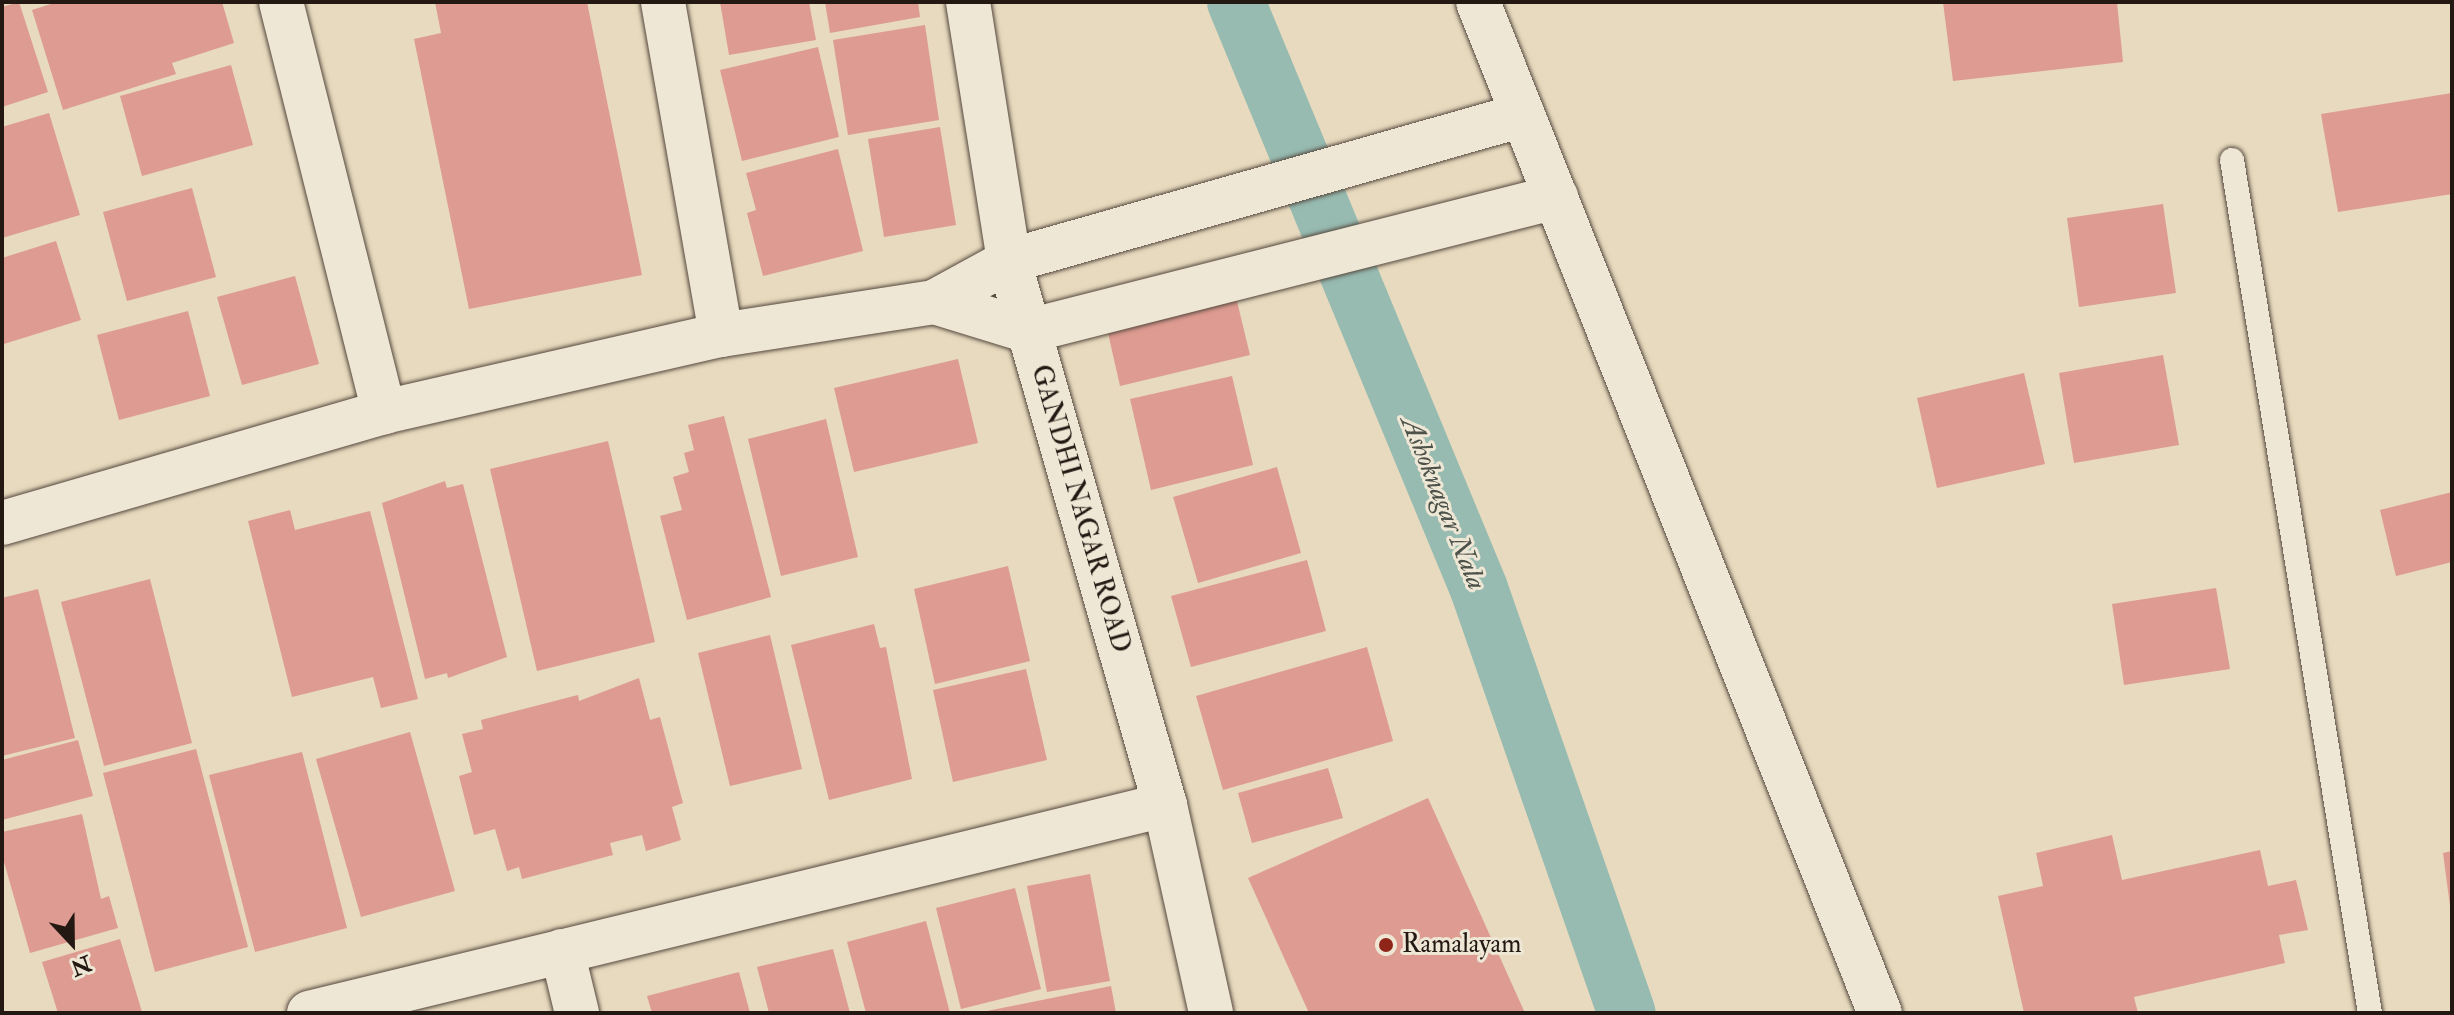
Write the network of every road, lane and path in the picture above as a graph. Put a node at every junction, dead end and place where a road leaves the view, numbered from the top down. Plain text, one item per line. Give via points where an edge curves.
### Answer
1 (281, 2) edge
2 (663, 2) edge
3 (968, 2) edge
4 (1478, 2) edge
5 (1523, 115) junction
6 (2232, 160) dead end
7 (1556, 197) junction
8 (1009, 261) junction
9 (934, 302) junction
10 (1028, 331) junction
11 (721, 335) junction
12 (384, 412) junction
13 (2, 523) edge
14 (1165, 805) junction
15 (562, 951) junction
16 (309, 1013) edge
17 (577, 1013) edge
18 (1211, 1013) edge
19 (1880, 1013) edge
20 (2370, 1013) edge

1 - 12 street
2 - 11 street
3 - 8 street, GANDHI NAGAR ROAD
4 - 5 street
5 - 7 street
5 - 8 street
6 - 20 lane
7 - 10 street
7 - 19 street
8 - 9 street
8 - 10 street, GANDHI NAGAR ROAD
9 - 10 street
9 - 11 street
10 - 14 street, GANDHI NAGAR ROAD
11 - 12 street
12 - 13 street
14 - 15 street
14 - 18 street, GANDHI NAGAR ROAD
15 - 16 street
15 - 17 street

